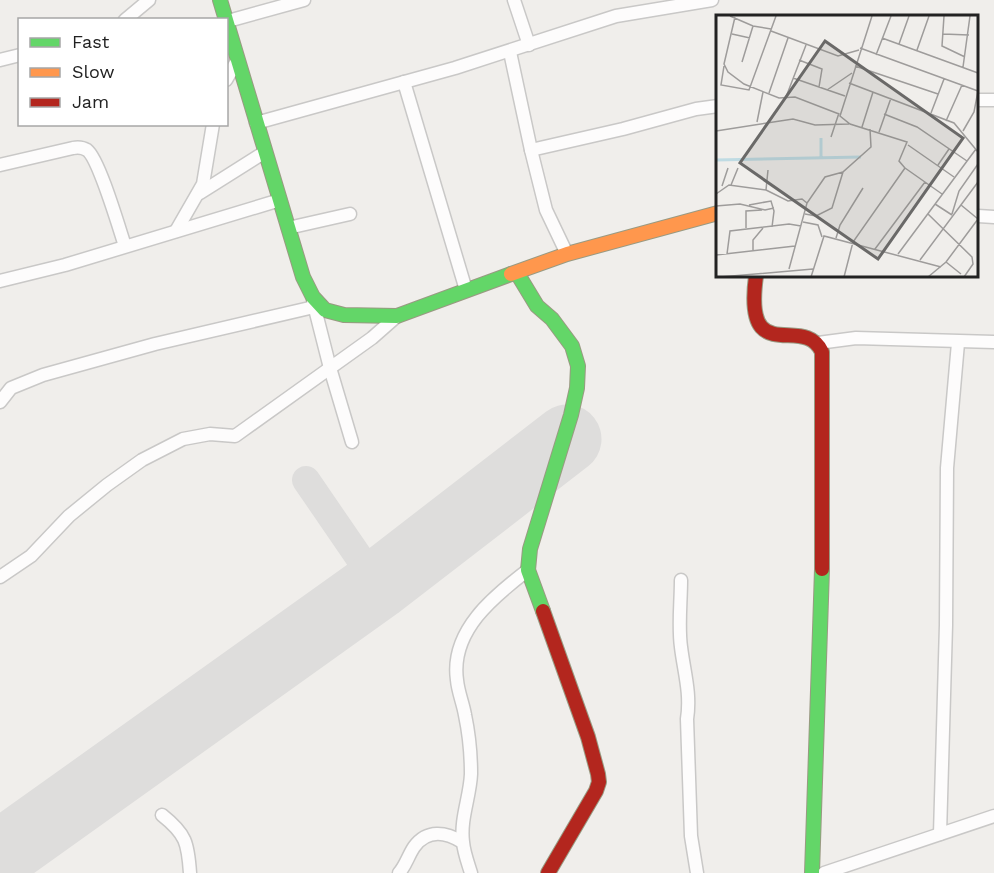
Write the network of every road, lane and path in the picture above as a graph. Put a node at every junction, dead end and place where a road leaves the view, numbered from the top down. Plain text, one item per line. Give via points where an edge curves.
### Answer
1 (148, 0) edge
2 (220, 0) edge
3 (304, 0) edge
4 (514, 0) edge
5 (712, 0) edge
6 (127, 18) edge
7 (227, 18) edge
8 (228, 21) edge
9 (530, 45) junction
10 (510, 52) junction
11 (18, 56) edge
12 (0, 60) edge
13 (237, 61) junction
14 (228, 77) edge
15 (404, 82) junction
16 (716, 106) edge
17 (256, 123) junction
18 (213, 126) edge
19 (531, 150) junction
20 (265, 152) junction
21 (0, 165) edge
22 (200, 192) junction
23 (280, 200) junction
24 (350, 214) dead end
25 (716, 214) edge
26 (979, 216) edge
27 (994, 217) edge
28 (288, 228) junction
29 (176, 231) junction
30 (125, 246) junction
31 (567, 254) junction
32 (517, 273) junction
33 (756, 278) edge
34 (0, 281) edge
35 (466, 290) junction
36 (313, 302) junction
37 (397, 316) junction
38 (994, 342) edge
39 (818, 343) junction
40 (958, 343) junction
41 (330, 368) junction
42 (0, 402) edge
43 (352, 442) dead end
44 (528, 570) junction
45 (0, 577) edge
46 (681, 580) dead end
47 (162, 814) dead end
48 (994, 816) edge
49 (940, 834) junction
50 (462, 842) junction
51 (190, 873) edge
52 (399, 873) edge
53 (471, 873) edge
54 (548, 873) edge
55 (697, 873) edge
56 (812, 873) edge
57 (824, 873) edge

1 - 6 street
2 - 7 street
3 - 8 street
4 - 9 street
5 - 9 street via 616,16
8 - 13 street
9 - 10 street
10 - 15 street
10 - 19 street
11 - 12 street
13 - 14 street
13 - 17 street
15 - 17 street
15 - 35 street
16 - 19 street
17 - 20 street
18 - 22 street
19 - 31 street via 546,210
20 - 22 street
20 - 23 street
21 - 30 street via 73,148 87,150 96,164
22 - 29 street
23 - 28 street
23 - 29 street
24 - 28 street
25 - 31 street
26 - 27 street
28 - 36 street
29 - 30 street
30 - 34 street
31 - 32 street
32 - 35 street
32 - 44 street via 536,304 573,347 578,369 571,416 531,544
33 - 39 street via 753,305 760,326 777,336 803,336
35 - 37 street
36 - 37 street via 344,315
36 - 41 street
36 - 42 street via 43,375 11,388
37 - 41 street
38 - 40 street
39 - 40 street via 856,338
39 - 56 street via 823,361 822,587
40 - 49 street via 947,468
41 - 43 street
41 - 45 street via 236,436 210,434 183,440 142,460 69,516 31,556
44 - 50 street via 477,616 457,658 456,679 465,715 471,774
44 - 54 street via 588,737 599,782
46 - 55 street via 680,646 688,686 691,836
47 - 51 street via 182,832
48 - 49 street
49 - 57 street
50 - 52 street via 447,833 423,838
50 - 53 street

